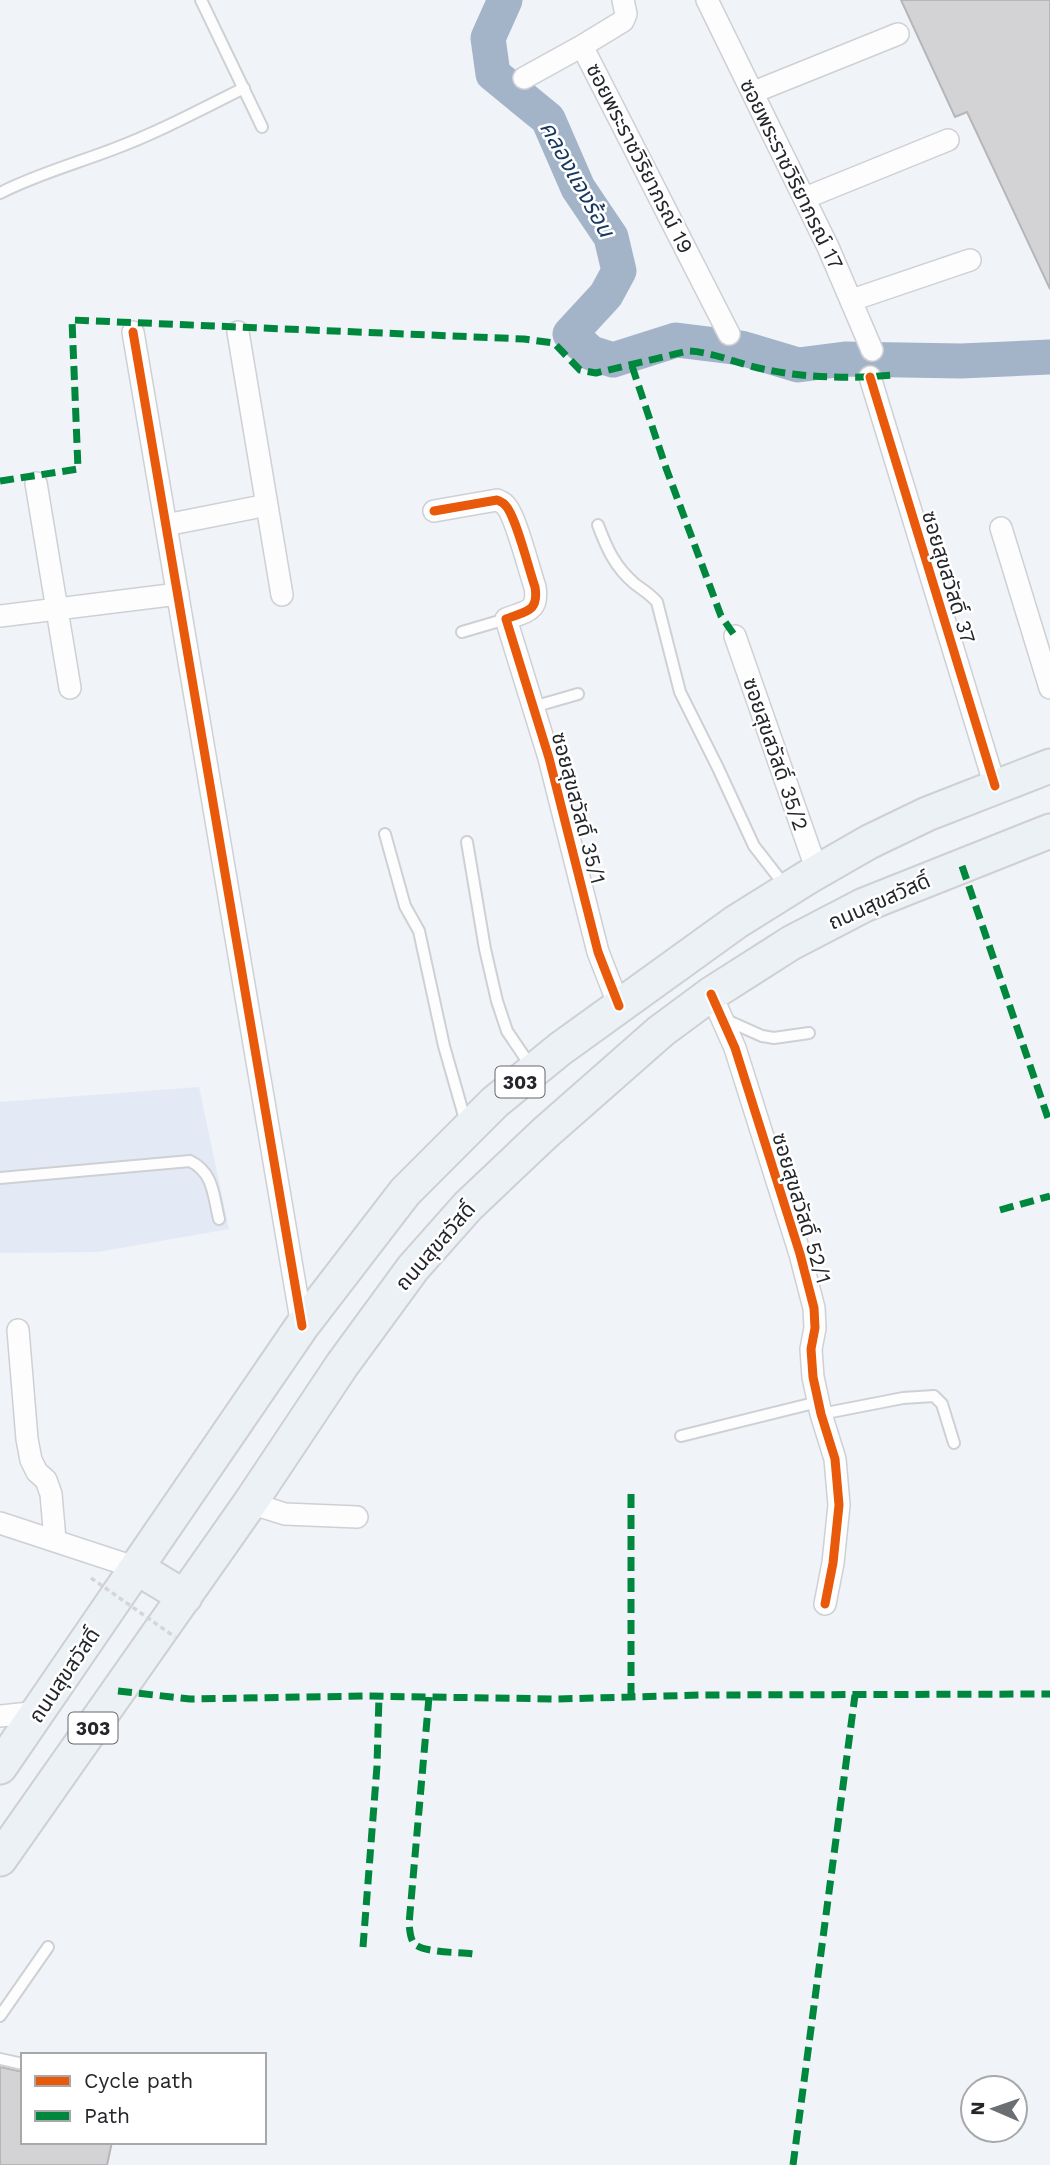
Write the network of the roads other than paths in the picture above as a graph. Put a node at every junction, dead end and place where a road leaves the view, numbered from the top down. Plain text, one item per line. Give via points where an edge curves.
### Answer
1 (201, 0) edge
2 (623, 0) edge
3 (707, 0) edge
4 (898, 34) dead end
5 (582, 46) junction
6 (524, 78) dead end
7 (244, 88) junction
8 (754, 92) junction
9 (262, 128) dead end
10 (948, 140) dead end
11 (0, 193) edge
12 (805, 198) junction
13 (970, 260) dead end
14 (852, 300) junction
15 (133, 332) dead end
16 (238, 332) dead end
17 (729, 334) dead end
18 (873, 350) dead end
19 (870, 377) dead end
20 (36, 484) dead end
21 (267, 505) junction
22 (434, 511) dead end
23 (166, 525) junction
24 (598, 526) dead end
25 (1001, 528) dead end
26 (178, 594) junction
27 (282, 595) dead end
28 (57, 609) junction
29 (0, 615) edge
30 (506, 619) junction
31 (462, 632) dead end
32 (735, 636) dead end
33 (70, 688) dead end
34 (1050, 688) edge
35 (578, 694) dead end
36 (533, 707) junction
37 (1050, 766) edge
38 (995, 786) junction
39 (1050, 831) edge
40 (385, 834) dead end
41 (467, 842) dead end
42 (817, 871) junction
43 (788, 889) junction
44 (619, 1006) junction
45 (717, 1006) junction
46 (808, 1033) dead end
47 (533, 1071) junction
48 (468, 1129) junction
49 (0, 1178) edge
50 (219, 1219) dead end
51 (302, 1326) junction
52 (18, 1330) dead end
53 (819, 1408) junction
54 (681, 1436) dead end
55 (954, 1443) dead end
56 (250, 1503) junction
57 (357, 1517) dead end
58 (0, 1523) edge
59 (55, 1540) junction
60 (137, 1568) junction
61 (185, 1597) junction
62 (825, 1604) dead end
63 (39, 1712) junction
64 (0, 1716) edge
65 (0, 1767) edge
66 (0, 1859) edge
67 (48, 1947) dead end
68 (0, 2016) edge
69 (0, 2059) edge
70 (21, 2064) edge

1 - 7 lane
2 - 5 street, ซอยพระราชวิริยาภรณ์ 19 via 623,21
3 - 8 street, ซอยพระราชวิริยาภรณ์ 17
4 - 8 street
5 - 6 street
5 - 17 street, ซอยพระราชวิริยาภรณ์ 19
7 - 9 lane
7 - 11 lane via 113,150
8 - 12 street, ซอยพระราชวิริยาภรณ์ 17
10 - 12 street
12 - 14 street, ซอยพระราชวิริยาภรณ์ 17
13 - 14 street
14 - 18 street, ซอยพระราชวิริยาภรณ์ 17
15 - 23 street
16 - 21 street
19 - 38 street, ซอยสุขสวัสดิ์ 37
20 - 28 street
21 - 23 street
21 - 27 street
22 - 30 street via 497,500 508,507 537,598 527,611
23 - 26 street
24 - 43 lane via 619,568 657,602 680,692 754,846
25 - 34 street
26 - 28 street
26 - 51 street
28 - 29 street
28 - 33 street
30 - 31 lane
30 - 36 street, ซอยสุขสวัสดิ์ 35/1
32 - 42 street, ซอยสุขสวัสดิ์ 35/2
35 - 36 lane
36 - 44 street, ซอยสุขสวัสดิ์ 35/1 via 598,952
37 - 38 main road, ถนนสุขสวัสดิ์ / 303
38 - 42 main road, ถนนสุขสวัสดิ์ / 303 via 927,814
39 - 45 main road, ถนนสุขสวัสดิ์ / 303 via 864,905 791,943
40 - 48 lane via 405,906 419,931
41 - 47 lane via 497,1001 508,1031
42 - 43 main road, ถนนสุขสวัสดิ์ / 303
43 - 44 main road, ถนนสุขสวัสดิ์ / 303
44 - 47 main road, ถนนสุขสวัสดิ์ / 303
45 - 46 lane via 762,1036
45 - 53 street, ซอยสุขสวัสดิ์ 52/1 via 735,1048 800,1254 815,1328 811,1349
45 - 56 main road, ถนนสุขสวัสดิ์ / 303 via 661,1031 468,1206 413,1268
47 - 48 main road, ถนนสุขสวัสดิ์ / 303
48 - 51 main road, ถนนสุขสวัสดิ์ / 303 via 405,1192
49 - 50 lane via 190,1161 207,1173
51 - 60 main road, ถนนสุขสวัสดิ์ / 303
52 - 59 street via 27,1439 31,1460 51,1494
53 - 54 lane
53 - 55 lane via 934,1396 942,1404
53 - 62 street, ซอยสุขสวัสดิ์ 52/1 via 835,1459 839,1505
56 - 57 street via 285,1514
56 - 61 main road, ถนนสุขสวัสดิ์ / 303
58 - 59 street
59 - 60 street
60 - 61 main road
60 - 63 main road, ถนนสุขสวัสดิ์ / 303
61 - 66 main road, ถนนสุขสวัสดิ์ / 303
63 - 64 street
63 - 65 main road, ถนนสุขสวัสดิ์ / 303
67 - 68 lane
69 - 70 lane

